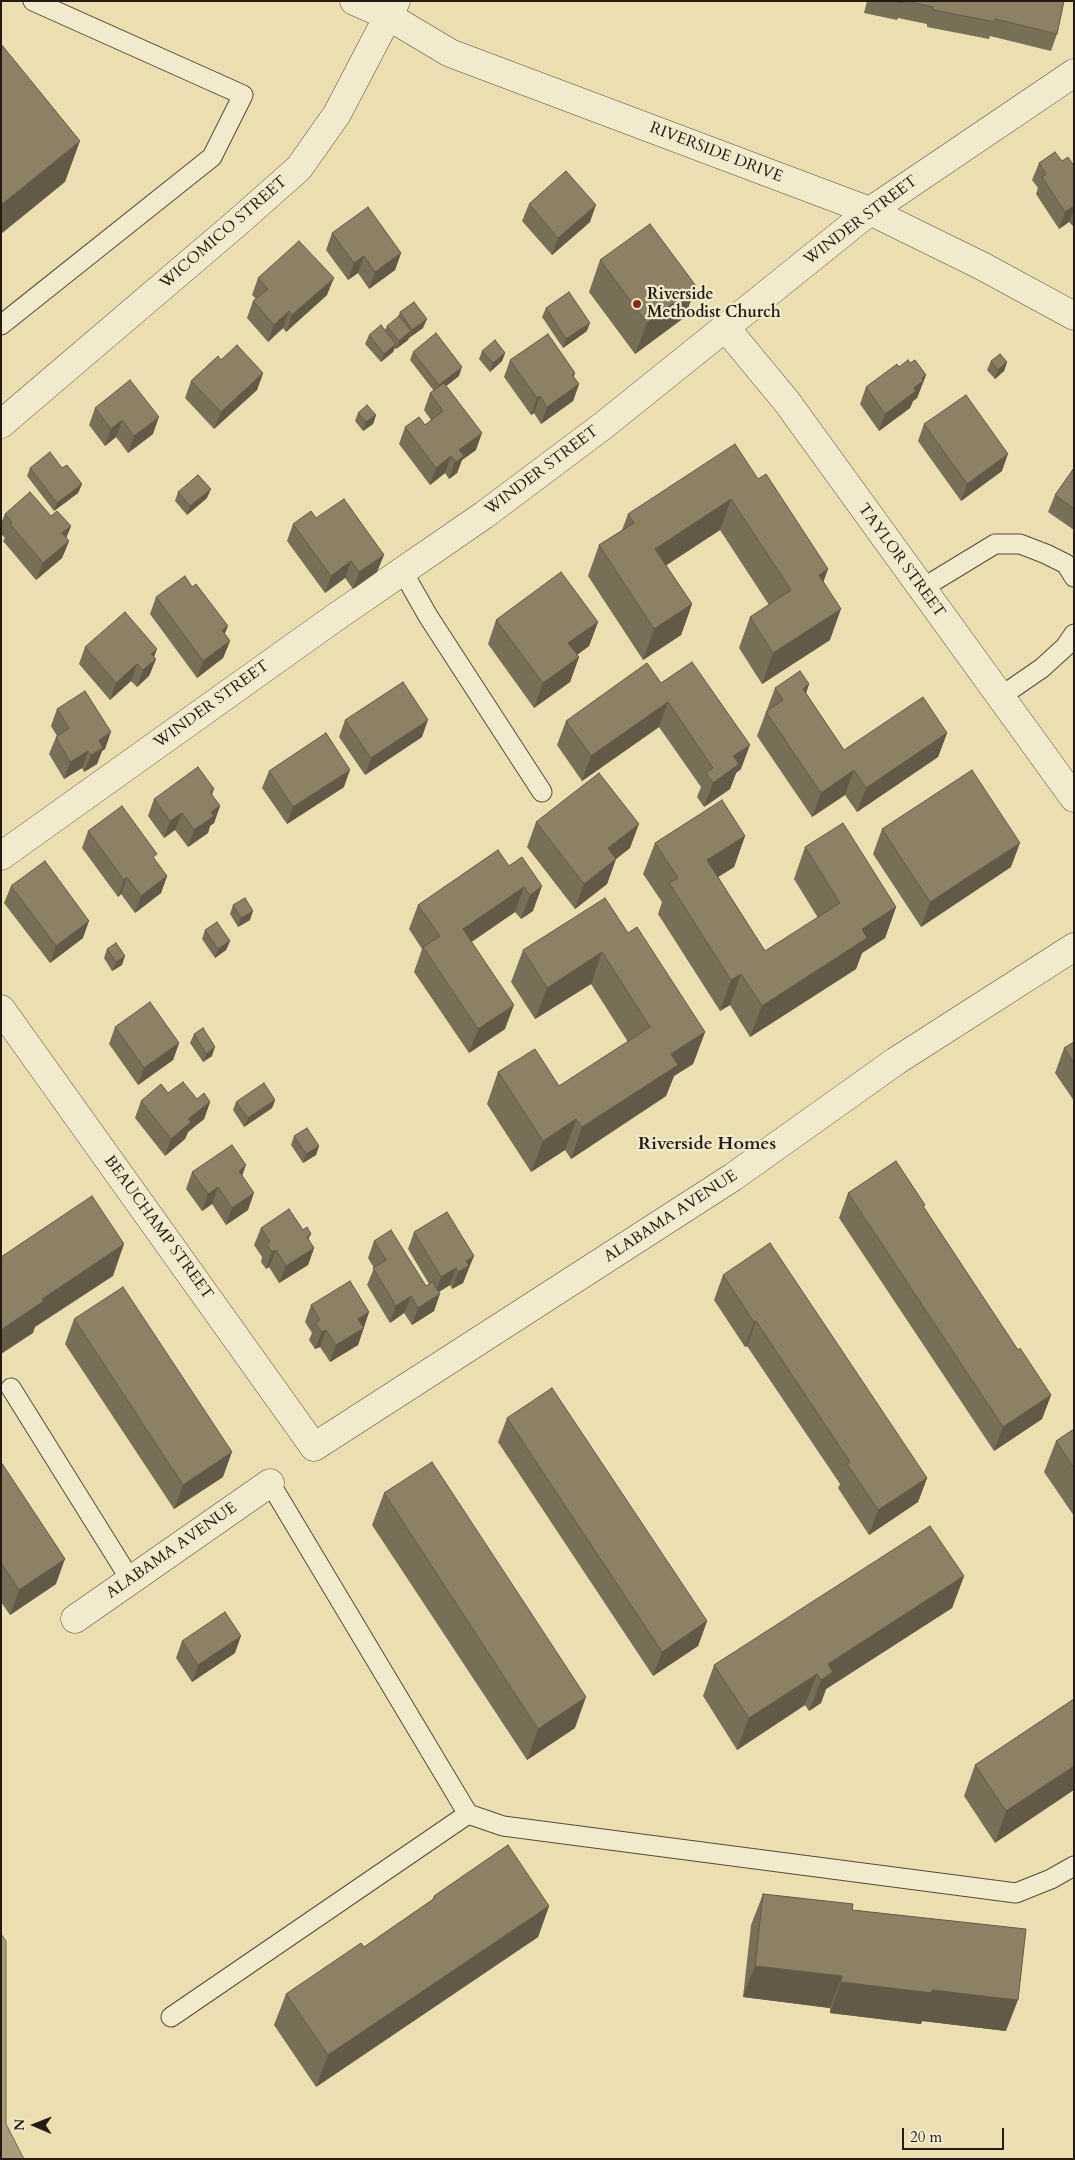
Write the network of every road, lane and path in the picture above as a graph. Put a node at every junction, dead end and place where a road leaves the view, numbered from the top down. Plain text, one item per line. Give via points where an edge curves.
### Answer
1 (32, 1) edge
2 (354, 1) edge
3 (392, 9) edge
4 (1074, 73) edge
5 (870, 210) junction
6 (1074, 316) edge
7 (1, 325) edge
8 (725, 327) junction
9 (1, 424) edge
10 (403, 572) junction
11 (1074, 576) edge
12 (921, 589) junction
13 (1074, 634) edge
14 (1000, 697) junction
15 (542, 792) dead end
16 (1074, 798) edge
17 (1, 856) edge
18 (1074, 947) edge
19 (1, 1009) edge
20 (11, 1388) dead end
21 (314, 1447) joint
22 (270, 1483) joint
23 (130, 1579) junction
24 (75, 1619) dead end
25 (468, 1814) junction
26 (1074, 1866) edge
27 (171, 2017) dead end

1 - 7 lane via 243,95 212,157
2 - 3 street, RIVERSIDE DRIVE
3 - 5 street, RIVERSIDE DRIVE via 450,53
3 - 9 street, WICOMICO STREET via 338,114 299,168
4 - 5 street, WINDER STREET
5 - 6 street, RIVERSIDE DRIVE
5 - 8 street, WINDER STREET
8 - 10 street, WINDER STREET via 604,425
8 - 12 street, TAYLOR STREET via 787,402
10 - 15 lane
10 - 17 street, WINDER STREET
11 - 12 lane via 1066,564 1046,554 1020,544 995,544
12 - 14 street, TAYLOR STREET
13 - 14 lane via 1042,668
14 - 16 street, TAYLOR STREET
18 - 21 street, ALABAMA AVENUE via 896,1061 709,1192
19 - 21 street, BEAUCHAMP STREET
20 - 23 lane
22 - 23 street, ALABAMA AVENUE
22 - 25 lane
23 - 24 street, ALABAMA AVENUE
25 - 26 lane via 504,1826 1016,1893
25 - 27 lane

